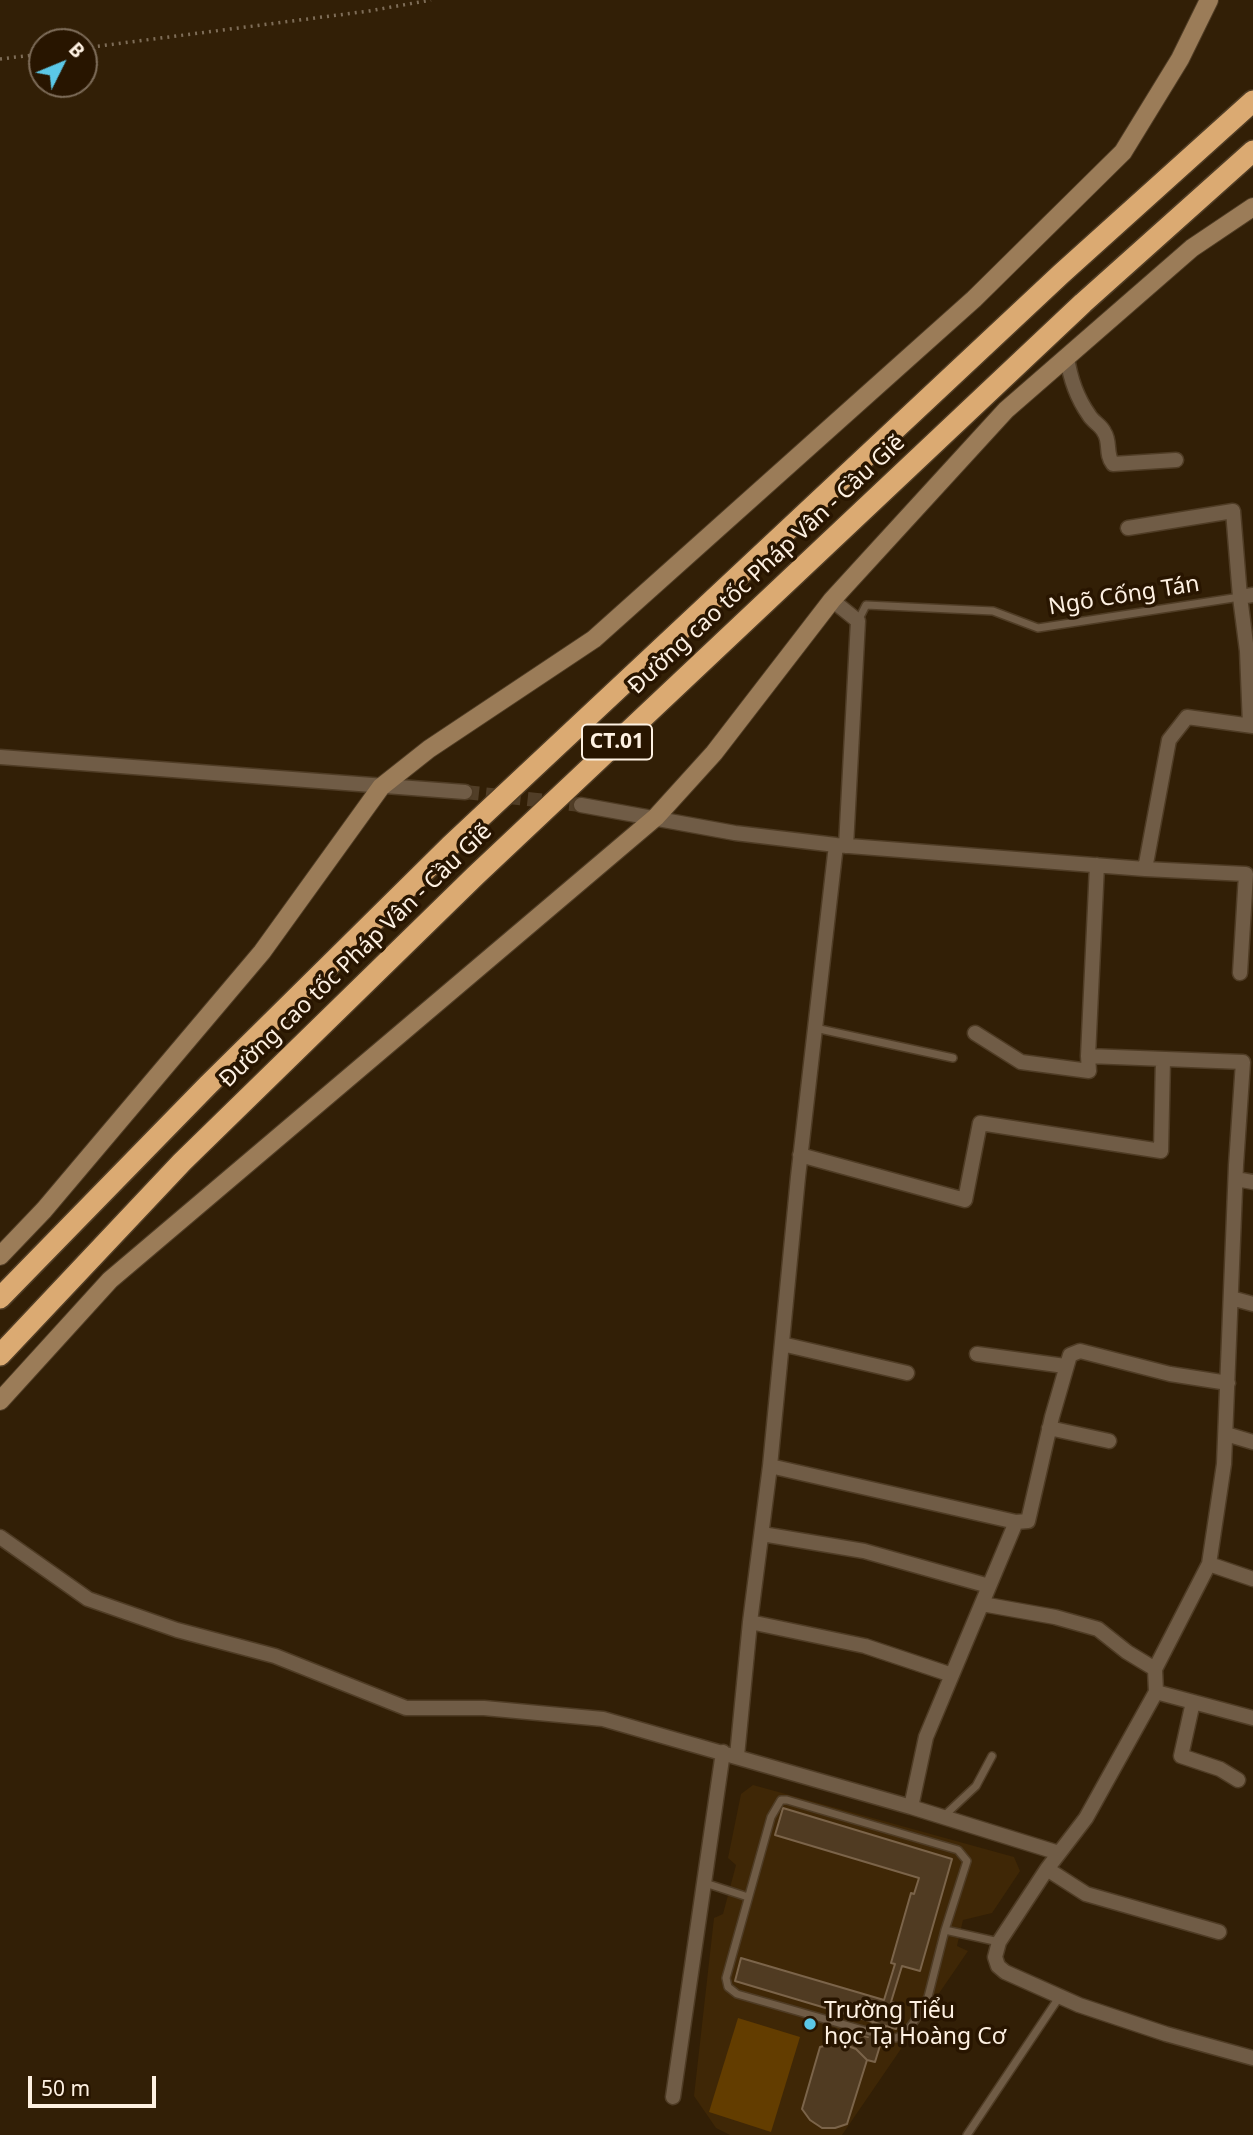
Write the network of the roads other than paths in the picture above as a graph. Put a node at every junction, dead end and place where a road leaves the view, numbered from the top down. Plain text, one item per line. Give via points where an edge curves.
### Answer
1 (1209, 0) edge
2 (1253, 101) edge
3 (1253, 150) edge
4 (1253, 207) edge
5 (1067, 357) junction
6 (1176, 460) dead end
7 (1128, 528) dead end
8 (1246, 596) edge
9 (832, 600) junction
10 (858, 621) junction
11 (1252, 726) edge
12 (0, 757) edge
13 (381, 787) junction
14 (464, 792) tunnel mouth
15 (581, 805) tunnel mouth
16 (656, 817) junction
17 (841, 846) junction
18 (1097, 865) junction
19 (1145, 869) junction
20 (1250, 874) edge
21 (1248, 912) edge
22 (1240, 972) dead end
23 (815, 1027) junction
24 (975, 1032) dead end
25 (1088, 1056) junction
26 (953, 1058) dead end
27 (1163, 1059) junction
28 (1247, 1104) edge
29 (800, 1155) junction
30 (1236, 1179) junction
31 (1253, 1182) edge
32 (0, 1255) edge
33 (0, 1298) edge
34 (1231, 1298) junction
35 (1253, 1304) edge
36 (782, 1344) junction
37 (976, 1354) dead end
38 (0, 1355) edge
39 (1065, 1366) junction
40 (907, 1373) dead end
41 (1228, 1383) junction
42 (0, 1401) edge
43 (1049, 1428) junction
44 (1226, 1434) junction
45 (1109, 1441) dead end
46 (1253, 1442) edge
47 (771, 1466) junction
48 (1016, 1522) junction
49 (762, 1534) junction
50 (0, 1537) edge
51 (1209, 1564) junction
52 (1253, 1579) edge
53 (989, 1586) junction
54 (982, 1604) junction
55 (750, 1622) junction
56 (1155, 1669) junction
57 (952, 1675) junction
58 (1156, 1692) junction
59 (1193, 1702) junction
60 (1253, 1718) edge
61 (730, 1754) junction
62 (992, 1756) dead end
63 (1238, 1780) dead end
64 (911, 1807) junction
65 (944, 1816) junction
66 (1059, 1853) junction
67 (1047, 1869) junction
68 (704, 1883) junction
69 (748, 1897) junction
70 (945, 1930) junction
71 (1219, 1932) dead end
72 (999, 1942) junction
73 (1060, 1995) junction
74 (870, 2032) dead end
75 (883, 2037) dead end
76 (1253, 2057) edge
77 (673, 2097) dead end
78 (967, 2134) edge

1 - 13 street via 1180,59 1123,152 975,299 594,639 429,749
2 - 33 highway, Đường cao tốc Pháp Vân - Cầu Giẽ / CT.01 via 1061,274 450,846
3 - 38 highway, Đường cao tốc Pháp Vân - Cầu Giẽ / CT.01 via 1073,313 475,876 182,1162
4 - 5 street via 1192,248
5 - 6 street via 1079,399 1103,429 1113,464
5 - 9 street via 1006,410
7 - 8 street via 1233,511
8 - 10 lane, Ngõ Cống Tán via 1038,628 993,611 866,605
8 - 11 street
9 - 10 street
9 - 16 street via 714,753
10 - 17 street
11 - 19 street via 1187,716 1169,740
12 - 13 street
13 - 14 street
13 - 32 street via 262,952 44,1210
15 - 16 street
16 - 17 street via 735,833
16 - 42 street via 110,1280
17 - 18 street
17 - 23 street
18 - 19 street
18 - 25 street
19 - 20 street
20 - 21 street
21 - 22 street
23 - 26 lane
23 - 29 street
24 - 25 street via 1021,1062 1088,1071
25 - 27 street
27 - 28 street via 1243,1062
27 - 29 street via 1161,1151 979,1123 965,1200
28 - 30 street
29 - 36 street
30 - 31 street
30 - 34 street
34 - 35 street
34 - 41 street
36 - 40 street
36 - 47 street
37 - 39 street
39 - 41 street via 1070,1355 1080,1351
39 - 43 street
41 - 44 street
43 - 45 street
43 - 48 street via 1028,1521
44 - 46 street
44 - 51 street
47 - 48 street
47 - 49 street
48 - 53 street
49 - 53 street via 864,1550
49 - 55 street
50 - 61 street via 88,1599 177,1630 275,1656 405,1707 484,1708 603,1719
51 - 52 street
51 - 56 street
53 - 54 street
54 - 56 street via 1098,1629
54 - 57 street
55 - 57 street via 865,1646
55 - 61 street
56 - 58 street
57 - 64 street via 926,1737
58 - 59 street
58 - 66 street via 1086,1818
59 - 60 street
59 - 63 street via 1181,1755
61 - 64 street
61 - 68 street
62 - 65 lane via 976,1786
64 - 65 street
65 - 66 street
66 - 67 street
67 - 71 street via 1086,1894
67 - 72 street
68 - 69 lane
68 - 77 street
69 - 70 lane via 771,1816 777,1804 787,1800 958,1850 967,1867
69 - 74 lane via 726,1978 728,1987 737,1994
70 - 72 lane
70 - 75 lane via 928,1997 918,2016 905,2034
72 - 73 street via 998,1966
73 - 76 street via 1166,2034
73 - 78 lane

